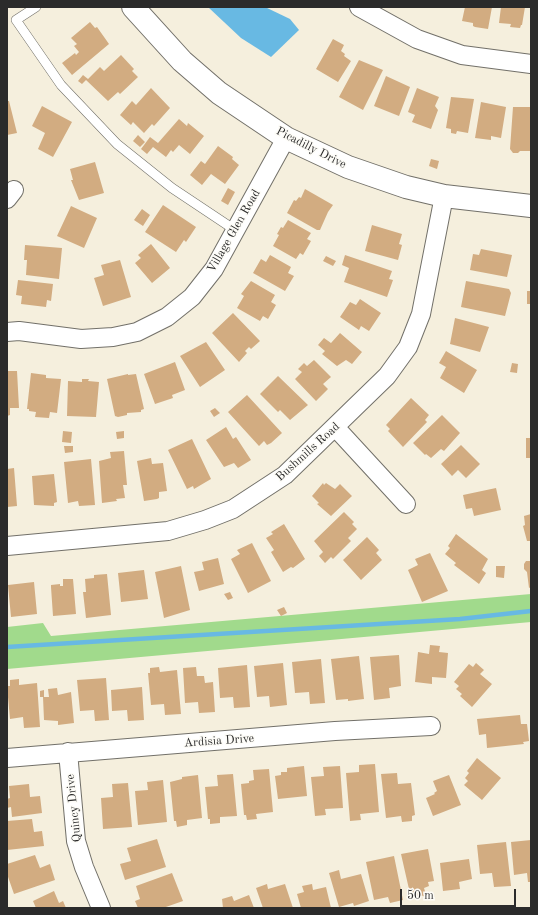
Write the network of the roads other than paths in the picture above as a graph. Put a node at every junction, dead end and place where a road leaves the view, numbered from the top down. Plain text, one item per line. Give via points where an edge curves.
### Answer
1 (36, 7) edge
2 (133, 7) edge
3 (360, 7) edge
4 (531, 64) edge
5 (286, 138) junction
6 (444, 196) junction
7 (531, 206) edge
8 (235, 230) junction
9 (7, 332) edge
10 (336, 428) junction
11 (406, 504) dead end
12 (7, 546) edge
13 (431, 726) dead end
14 (68, 752) junction
15 (7, 758) edge
16 (101, 908) edge

1 - 8 lane via 16,20 61,85 117,144 172,188
2 - 5 street, Picadilly Drive via 182,61 218,93
3 - 4 street via 417,39 462,55
5 - 6 street, Picadilly Drive via 348,167
5 - 8 street, Village Glen Road
6 - 7 street, Picadilly Drive
6 - 10 street, Bushmills Road via 421,314 408,347 388,376
8 - 9 street, Village Glen Road via 214,269 192,297 168,317 137,332 81,339 20,331
10 - 11 street
10 - 12 street, Bushmills Road via 285,475 233,509 205,520 168,531
13 - 14 street, Ardisia Drive
14 - 15 street, Ardisia Drive
14 - 16 street, Quincy Drive via 76,841

